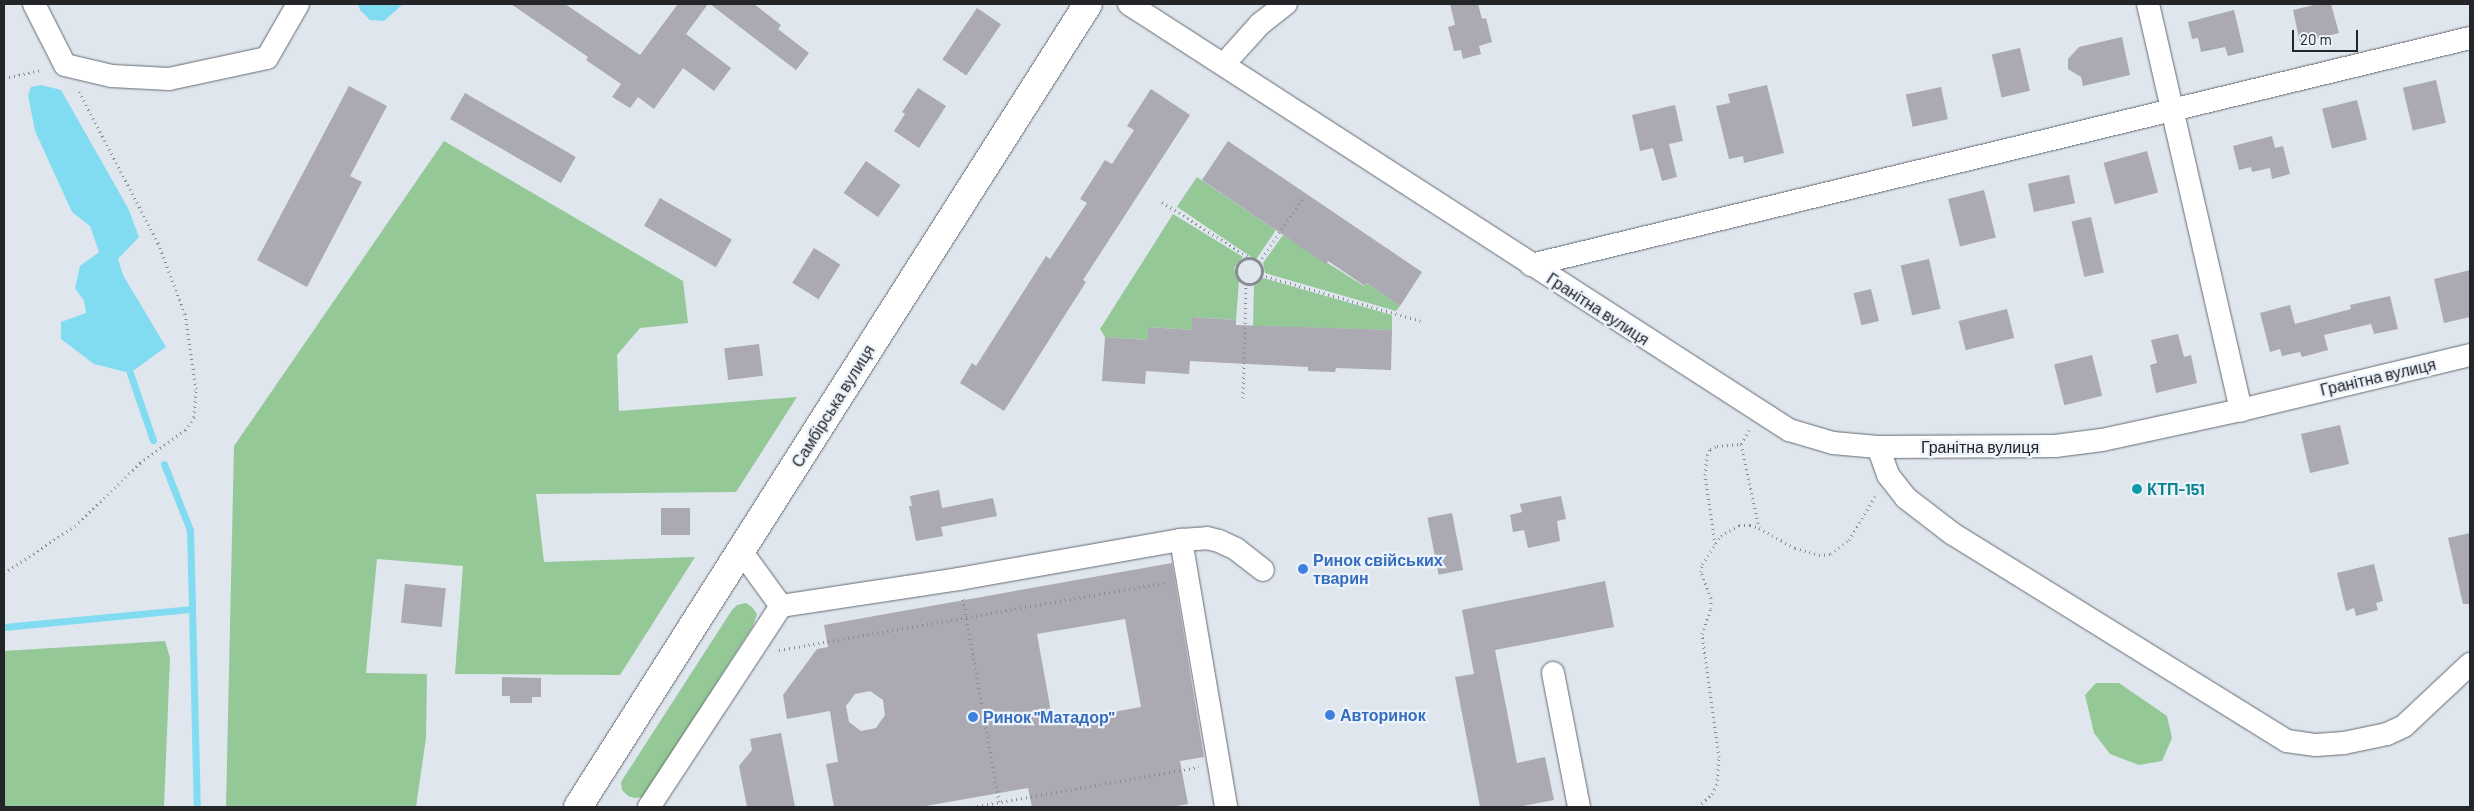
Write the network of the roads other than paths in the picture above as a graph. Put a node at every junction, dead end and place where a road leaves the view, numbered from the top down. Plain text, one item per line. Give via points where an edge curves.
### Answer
1 (34, 4) edge
2 (298, 4) edge
3 (1088, 4) edge
4 (1129, 4) edge
5 (1286, 4) edge
6 (2148, 4) edge
7 (2470, 38) edge
8 (1224, 64) junction
9 (2171, 110) junction
10 (1530, 266) junction
11 (2470, 355) edge
12 (2241, 410) junction
13 (1878, 447) junction
14 (1181, 540) junction
15 (741, 551) junction
16 (1263, 570) dead end
17 (780, 606) junction
18 (2470, 664) edge
19 (1553, 673) dead end
20 (578, 807) edge
21 (649, 807) edge
22 (1226, 807) edge
23 (1578, 807) edge

1 - 2 street via 65,65 112,76 169,79 267,58
3 - 15 main road, Самбірська вулиця
4 - 8 street, Гранітна вулиця
5 - 8 street via 1260,24
6 - 9 street
7 - 9 street, Гранітна вулиця
8 - 10 street, Гранітна вулиця
9 - 10 street, Гранітна вулиця
9 - 12 street
10 - 13 street, Гранітна вулиця via 1789,430 1833,443
11 - 12 street, Гранітна вулиця
12 - 13 street, Гранітна вулиця via 2102,440 2055,446
13 - 18 street via 1888,475 1906,498 1952,534 2287,741 2325,744 2387,734 2404,726
14 - 16 street via 1206,538 1219,541 1236,549
14 - 17 street via 960,579
14 - 22 street
15 - 17 street
15 - 20 main road, Самбірська вулиця
17 - 21 street
19 - 23 street

